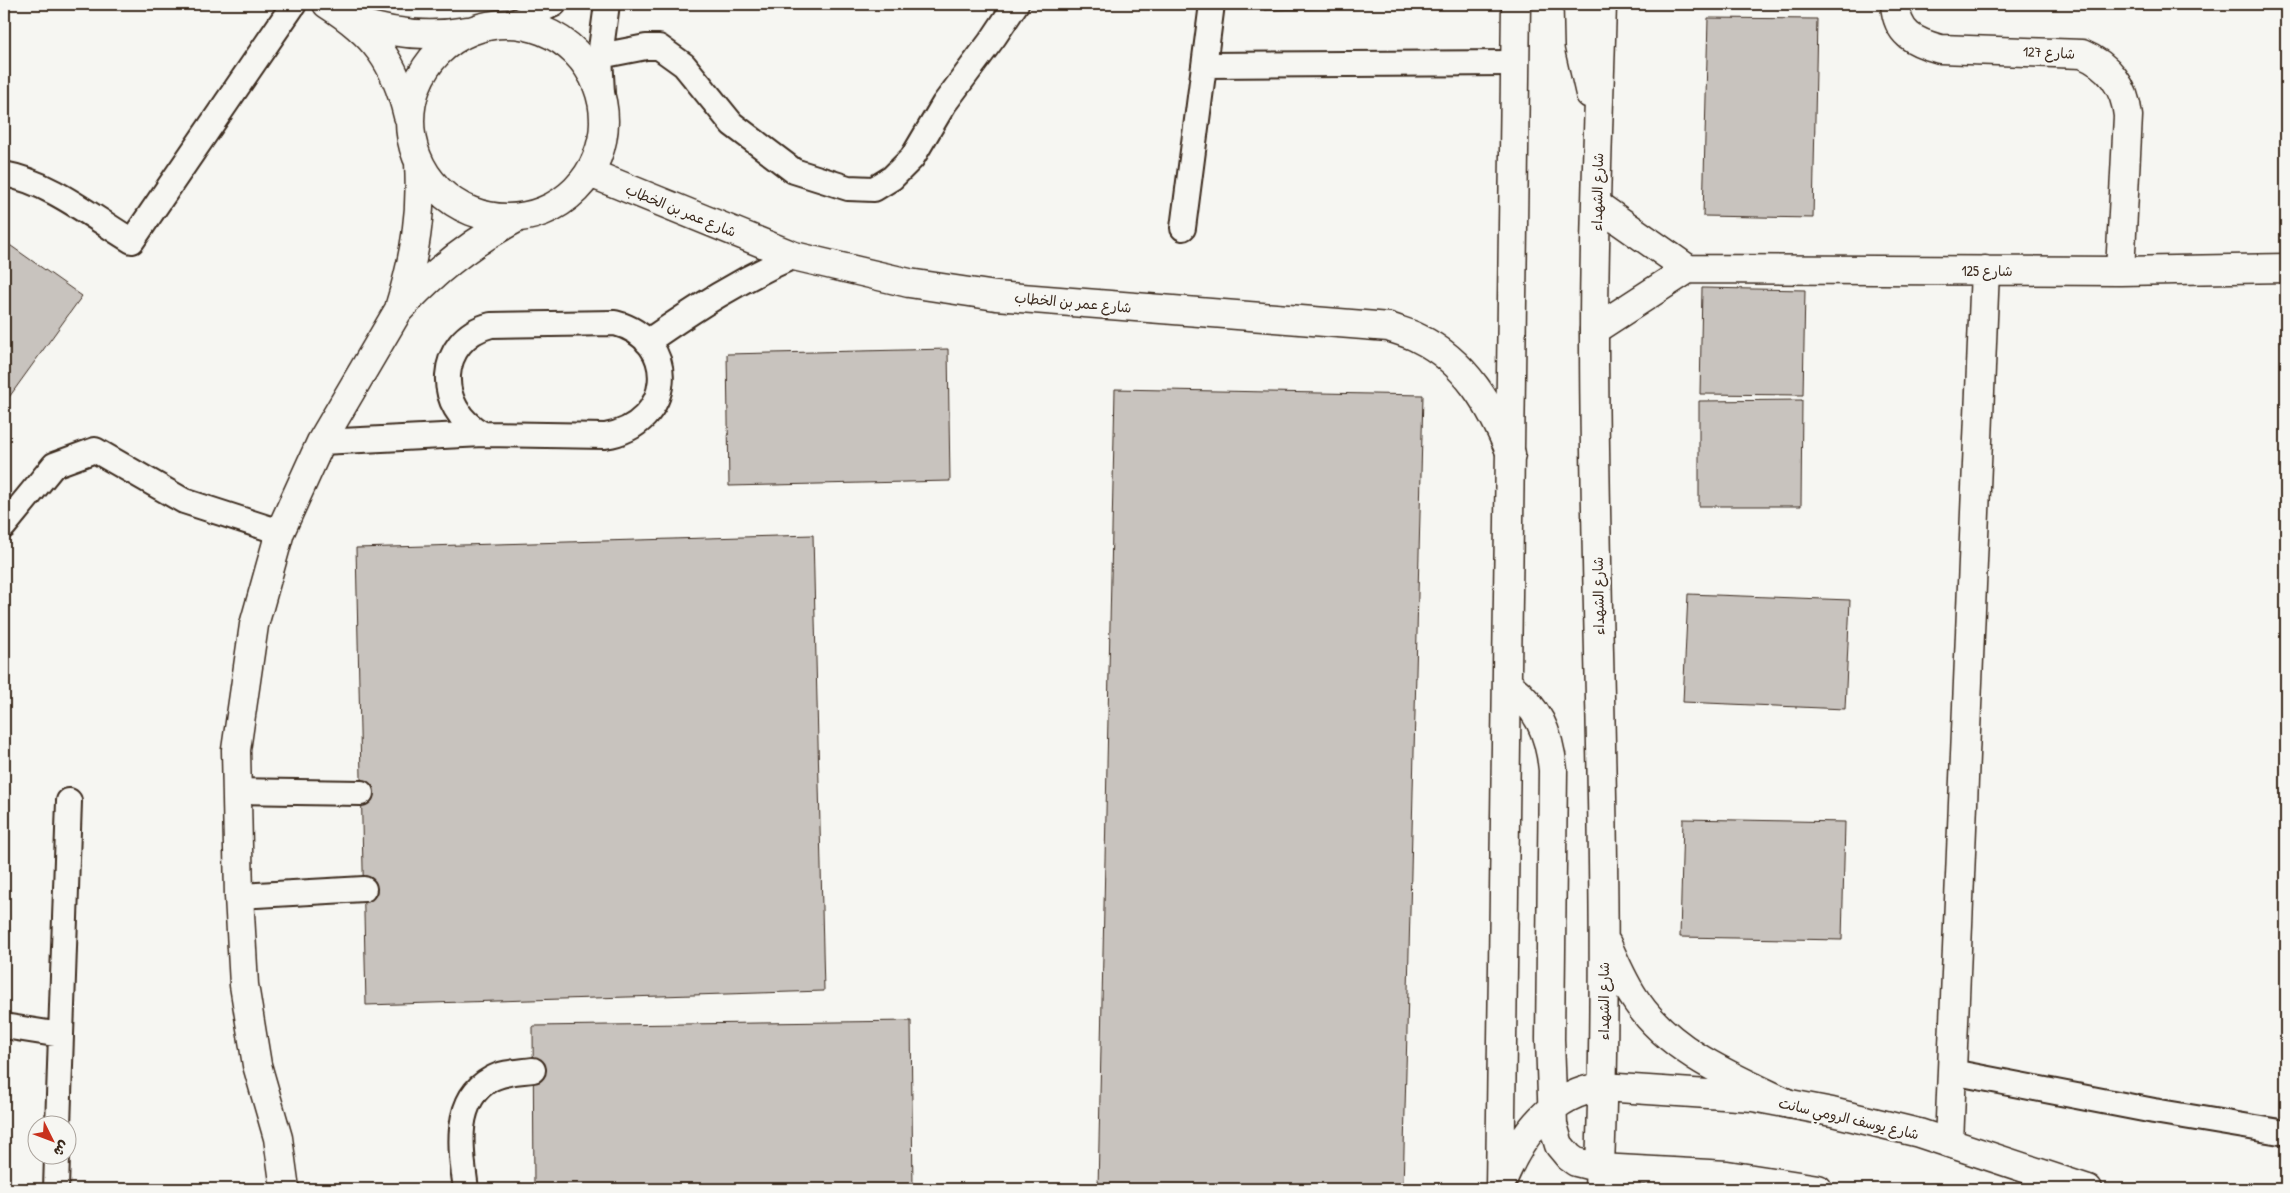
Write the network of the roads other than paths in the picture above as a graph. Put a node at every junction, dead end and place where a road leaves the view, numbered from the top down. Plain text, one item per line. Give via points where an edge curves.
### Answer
1 (294, 4) edge
2 (327, 4) edge
3 (554, 4) edge
4 (607, 4) edge
5 (1016, 4) edge
6 (1212, 4) edge
7 (1516, 4) edge
8 (1578, 4) edge
9 (1602, 4) edge
10 (1894, 4) edge
11 (354, 21) junction
12 (513, 23) junction
13 (475, 29) junction
14 (600, 56) junction
15 (1516, 63) junction
16 (1205, 65) junction
17 (602, 93) junction
18 (1599, 119) junction
19 (410, 134) junction
20 (418, 163) junction
21 (590, 173) junction
22 (4, 174) edge
23 (1597, 206) junction
24 (517, 218) junction
25 (1183, 228) dead end
26 (794, 256) junction
27 (2286, 268) edge
28 (1688, 269) junction
29 (1985, 270) junction
30 (2120, 271) junction
31 (398, 311) junction
32 (1594, 330) junction
33 (647, 342) junction
34 (483, 434) junction
35 (321, 442) junction
36 (1511, 456) junction
37 (4, 526) edge
38 (280, 532) junction
39 (1507, 683) junction
40 (236, 791) junction
41 (361, 793) dead end
42 (69, 801) dead end
43 (364, 889) dead end
44 (239, 896) junction
45 (1603, 934) junction
46 (4, 1026) edge
47 (61, 1035) junction
48 (533, 1070) dead end
49 (1952, 1072) junction
50 (1603, 1087) junction
51 (1789, 1104) junction
52 (1552, 1107) junction
53 (58, 1116) edge
54 (2286, 1134) edge
55 (1949, 1143) junction
56 (57, 1166) edge
57 (1697, 1174) junction
58 (1600, 1179) edge
59 (1500, 1188) edge
60 (56, 1189) edge
61 (285, 1189) edge
62 (466, 1189) edge
63 (1672, 1189) edge
64 (1818, 1189) edge
65 (2088, 1189) edge

1 - 22 lane via 132,241 47,188
2 - 11 street
3 - 12 lane
4 - 14 lane
5 - 14 lane via 944,104 912,158 892,178 874,189 848,188 794,170 732,124 684,65 660,48 646,47
6 - 16 lane
7 - 15 street
8 - 18 street via 1579,46
9 - 18 street, شارع الشهداء
10 - 30 street, شارع 127 via 1902,27 1919,44 1940,49 2082,54 2093,58 2114,76 2127,102 2128,116
11 - 13 street via 373,28 414,34
11 - 19 street via 379,48 398,81
12 - 13 street
12 - 17 street via 537,27 558,37 577,52
13 - 19 street via 461,34 437,53 420,76 410,105
14 - 17 lane
15 - 16 lane
15 - 36 street
16 - 25 lane
17 - 21 street via 603,141
18 - 23 street, شارع الشهداء
19 - 20 street
20 - 24 street via 443,195 470,212 493,218
20 - 31 street via 418,238
21 - 24 street via 563,201 541,213
21 - 26 street, شارع عمر بن الخطاب
23 - 28 street
23 - 32 street, شارع الشهداء
24 - 31 street via 453,258
26 - 33 lane via 721,292
26 - 36 street, شارع عمر بن الخطاب via 909,282 996,296 1389,327 1419,338 1470,378 1487,401
27 - 30 street, شارع 125
28 - 29 street, شارع 125
28 - 32 street
29 - 30 street, شارع 125
29 - 49 street
31 - 35 street
32 - 45 street, شارع الشهداء
33 - 34 lane via 659,364 660,390 649,413 630,430 605,436
33 - 34 lane via 634,330 615,323 491,325 478,328 460,343 454,354 448,389 456,411 472,429
34 - 35 lane
35 - 38 street
36 - 39 street
37 - 38 lane via 54,465 95,450 184,501
38 - 40 street via 254,625 236,750
39 - 52 street via 1535,710 1552,754
39 - 59 street
40 - 41 lane
40 - 44 street
42 - 47 lane
43 - 44 lane
44 - 61 street via 244,985 257,1065 278,1138
45 - 50 street, شارع الشهداء
45 - 51 street via 1629,991 1663,1031 1703,1060
46 - 47 lane
47 - 53 lane
48 - 62 lane via 492,1078 474,1093 465,1112 462,1137
49 - 54 lane
49 - 55 street
50 - 51 street, شارع يوسف الرومي سانت via 1753,1097
50 - 52 street, شارع يوسف الرومي سانت via 1583,1090
50 - 58 street, شارع الشهداء
51 - 55 street, شارع يوسف الرومي سانت via 1876,1122
52 - 58 street via 1554,1133 1563,1151
52 - 59 street, شارع يوسف الرومي سانت via 1528,1133
55 - 65 street, شارع يوسف الرومي سانت
56 - 60 lane
57 - 58 street
57 - 63 street
57 - 64 street via 1758,1179

